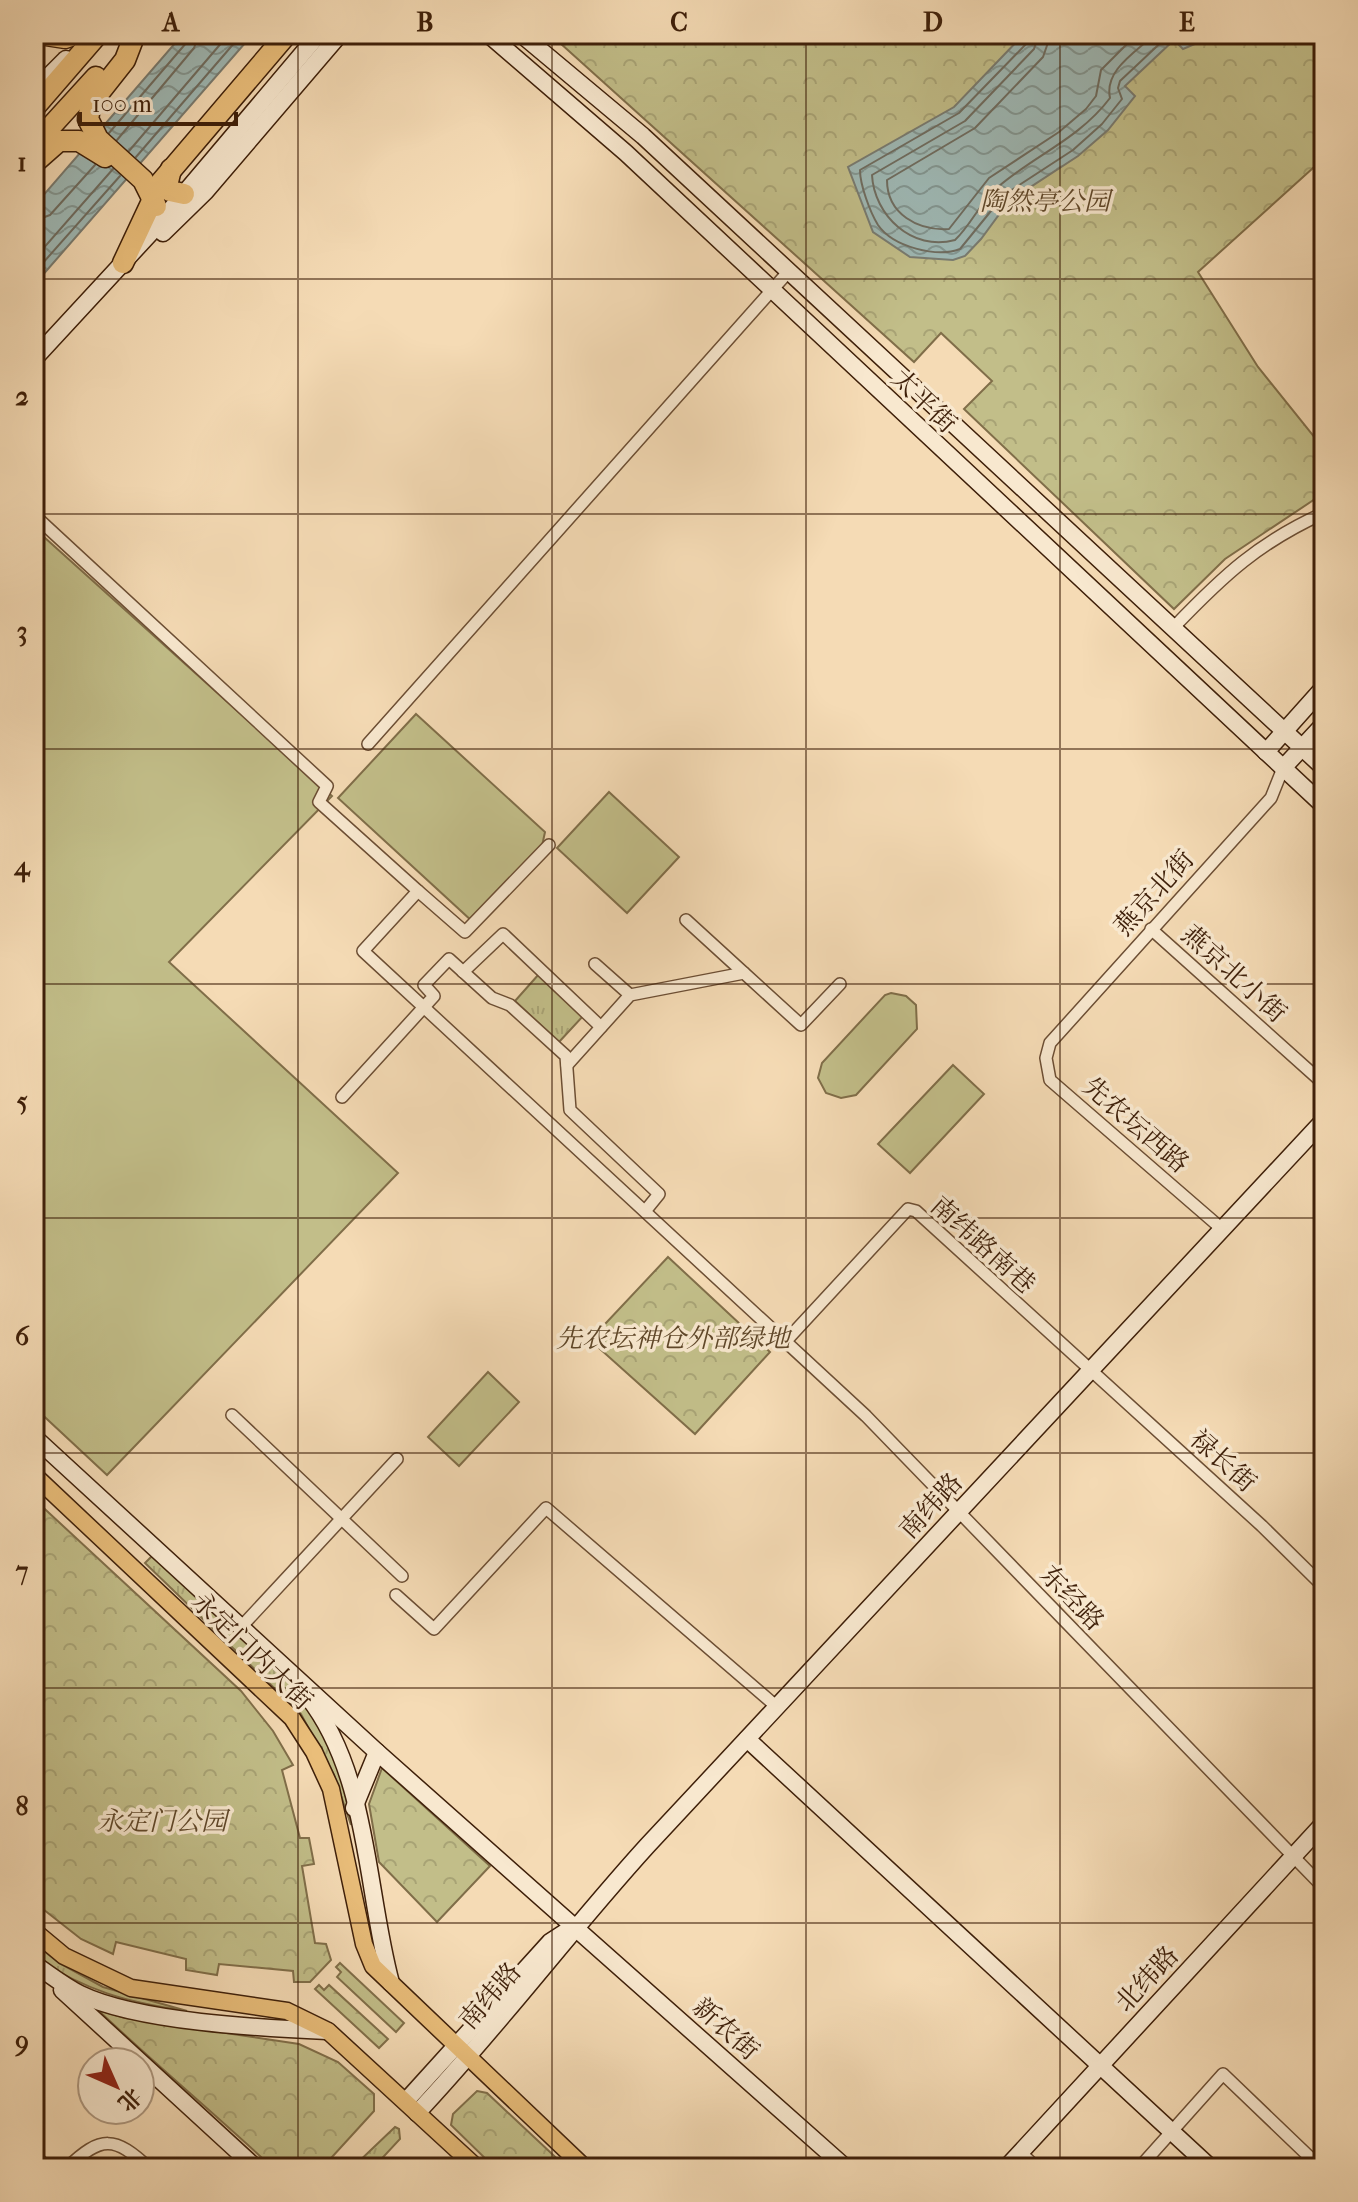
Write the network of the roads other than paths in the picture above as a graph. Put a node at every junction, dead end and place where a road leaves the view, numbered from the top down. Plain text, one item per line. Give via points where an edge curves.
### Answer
1 (39, 34) edge
2 (76, 34) edge
3 (96, 34) edge
4 (135, 34) edge
5 (287, 34) edge
6 (319, 34) edge
7 (340, 34) edge
8 (488, 34) edge
9 (521, 34) edge
10 (34, 91) edge
11 (34, 108) edge
12 (85, 134) junction
13 (34, 145) edge
14 (34, 163) edge
15 (171, 169) junction
16 (139, 181) junction
17 (184, 194) junction
18 (154, 200) junction
19 (151, 224) junction
20 (123, 263) junction
21 (789, 271) junction
22 (772, 289) junction
23 (34, 359) edge
24 (1324, 513) edge
25 (34, 515) edge
26 (1175, 626) junction
27 (1324, 687) edge
28 (1324, 724) edge
29 (1285, 731) junction
30 (368, 744) dead end
31 (1303, 747) junction
32 (1266, 752) junction
33 (1283, 768) junction
34 (1324, 768) edge
35 (1324, 806) edge
36 (549, 845) dead end
37 (418, 891) junction
38 (686, 920) dead end
39 (1151, 929) junction
40 (595, 964) dead end
41 (463, 972) junction
42 (744, 973) junction
43 (840, 984) dead end
44 (630, 995) junction
45 (424, 1007) junction
46 (601, 1027) junction
47 (1050, 1043) joint
48 (567, 1065) junction
49 (1324, 1084) edge
50 (342, 1097) dead end
51 (1324, 1120) edge
52 (646, 1210) junction
53 (1222, 1229) junction
54 (785, 1342) junction
55 (1090, 1372) junction
56 (232, 1415) dead end
57 (39, 1444) edge
58 (397, 1459) dead end
59 (34, 1467) edge
60 (34, 1475) edge
61 (959, 1511) junction
62 (341, 1519) junction
63 (402, 1576) dead end
64 (1324, 1587) edge
65 (396, 1595) dead end
66 (242, 1626) junction
67 (288, 1670) junction
68 (777, 1707) junction
69 (747, 1739) junction
70 (377, 1752) junction
71 (354, 1808) junction
72 (1324, 1823) edge
73 (1293, 1857) junction
74 (1324, 1888) edge
75 (575, 1926) junction
76 (34, 1931) edge
77 (34, 1964) edge
78 (391, 1983) junction
79 (328, 2031) junction
80 (463, 2053) junction
81 (1100, 2066) junction
82 (412, 2107) junction
83 (1172, 2132) junction
84 (1020, 2152) junction
85 (34, 2155) edge
86 (48, 2168) edge
87 (67, 2168) edge
88 (149, 2168) edge
89 (256, 2168) edge
90 (477, 2168) edge
91 (585, 2168) edge
92 (846, 2168) edge
93 (1006, 2168) edge
94 (1037, 2168) edge
95 (1139, 2168) edge
96 (1211, 2168) edge
97 (1321, 2168) edge

1 - 2 highway
3 - 10 street
3 - 11 highway
4 - 12 highway via 125,60 91,103
4 - 13 highway
5 - 15 highway
6 - 17 street
7 - 20 street via 205,192
8 - 22 street, 太平街
9 - 21 street, 太平街 via 643,136
12 - 14 highway via 59,141
12 - 16 highway
15 - 16 highway
15 - 17 highway via 170,191
15 - 18 highway
16 - 18 highway
16 - 19 highway
17 - 19 street
18 - 19 highway
19 - 20 highway
20 - 23 street
21 - 22 street
21 - 26 street, 太平街
22 - 30 street
22 - 32 street, 太平街
24 - 26 street via 1288,529 1229,569
25 - 37 street via 327,786 319,802
26 - 29 street, 太平街
27 - 29 street
28 - 31 street
29 - 31 street, 太平街
29 - 32 street
31 - 33 street
31 - 34 street, 太平街
32 - 33 street, 太平街
33 - 35 street, 太平街
33 - 39 street, 燕京北街 via 1271,798
36 - 37 street via 465,932
37 - 45 street, 东经路 via 363,951
38 - 42 street
39 - 47 street, 燕京北街
39 - 49 street, 燕京北小街
40 - 44 street
41 - 45 street via 449,959 424,985 434,996
41 - 46 street via 503,934
41 - 48 street via 492,998 510,1005 566,1056
42 - 43 street via 801,1025
42 - 44 street
44 - 46 street
45 - 50 street
45 - 52 street, 东经路
46 - 48 street
47 - 53 street, 先农坛西路 via 1050,1080
48 - 52 street via 570,1110 659,1194
51 - 53 street, 南纬路
52 - 54 street, 东经路
53 - 55 street, 南纬路
54 - 55 street, 南纬路南巷 via 908,1209
54 - 61 street, 东经路
55 - 61 street, 南纬路
55 - 64 street, 禄长街
56 - 62 street
57 - 59 street
57 - 66 street
58 - 62 street
60 - 78 main road, 永定门内大街 via 292,1718 331,1789 373,1966
61 - 68 street, 南纬路
61 - 73 street, 东经路
62 - 63 street
62 - 66 street
65 - 68 street via 434,1629 546,1508
66 - 67 street
67 - 70 street, 永定门内大街
67 - 71 street via 332,1736
68 - 69 street, 南纬路
69 - 75 street, 南纬路
69 - 81 street
70 - 71 street
70 - 75 street, 永定门内大街
71 - 78 street
72 - 73 street, 北纬路
73 - 74 street, 东经路
73 - 81 street, 北纬路
75 - 80 street, 南纬路 via 560,1951
75 - 92 street, 新农街
76 - 79 main road via 64,1956 150,1993 287,2011
77 - 79 street via 79,1993 116,2008
77 - 89 street
78 - 80 main road, 永定门内大街
79 - 82 main road
80 - 82 street, 南纬路
80 - 91 main road, 永定门内大街
81 - 83 street
81 - 84 street, 北纬路
82 - 90 main road
83 - 95 street
83 - 96 street
83 - 97 street via 1223,2074
84 - 93 street, 北纬路
84 - 94 street
85 - 86 street
87 - 88 street via 88,2149 111,2143 128,2149

